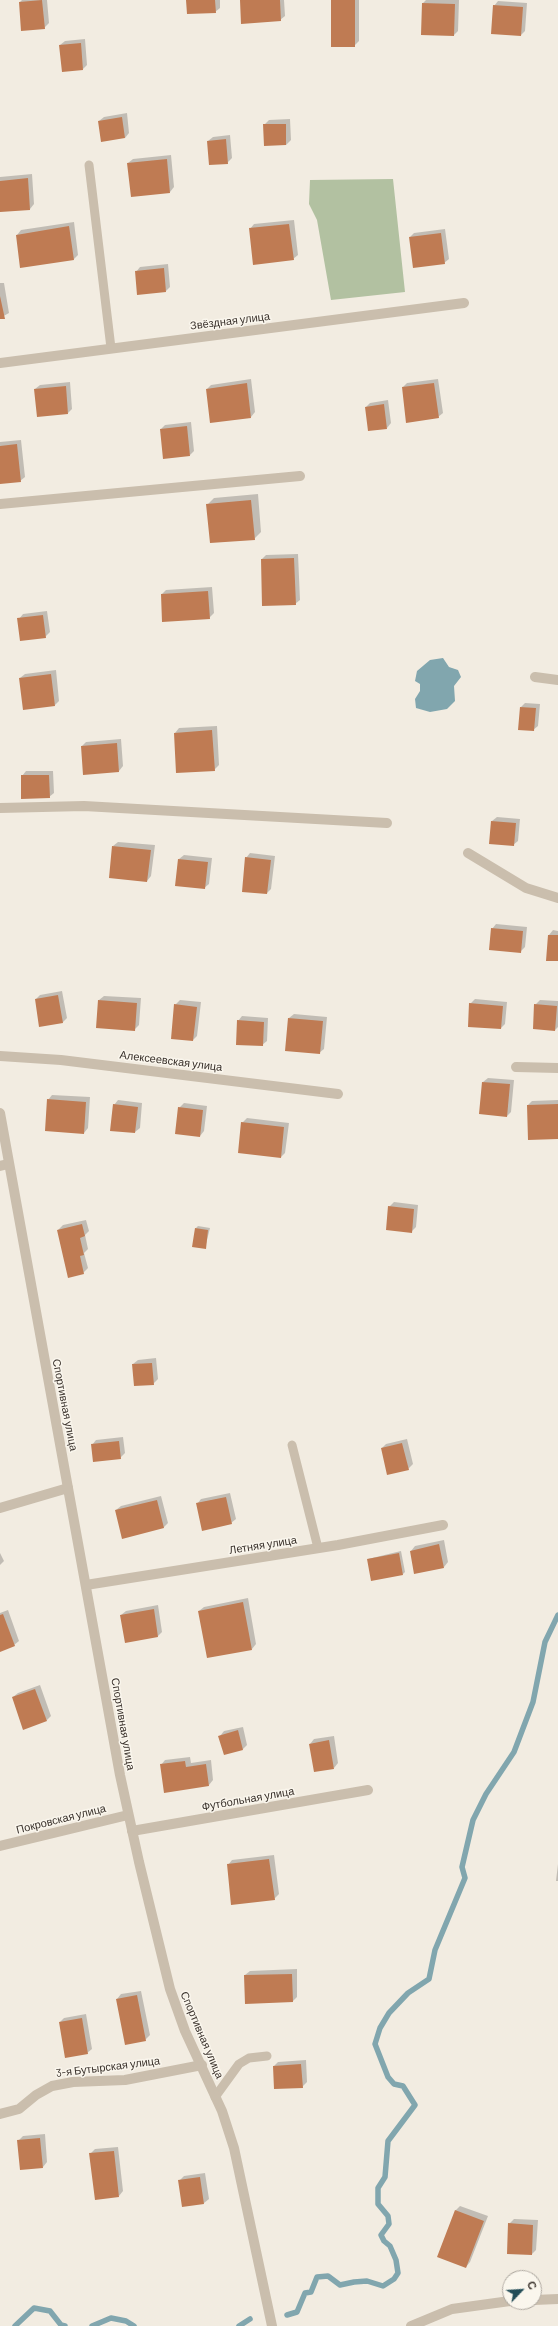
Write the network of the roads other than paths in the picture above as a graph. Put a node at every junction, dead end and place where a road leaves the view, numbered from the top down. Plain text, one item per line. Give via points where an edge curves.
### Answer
1 (89, 166) dead end
2 (464, 303) dead end
3 (111, 348) junction
4 (0, 363) edge
5 (300, 476) dead end
6 (0, 504) edge
7 (535, 677) dead end
8 (558, 680) edge
9 (0, 808) edge
10 (387, 823) dead end
11 (468, 853) dead end
12 (558, 898) edge
13 (0, 1056) edge
14 (516, 1067) dead end
15 (558, 1068) edge
16 (338, 1094) dead end
17 (0, 1113) edge
18 (4, 1165) edge
19 (292, 1445) dead end
20 (68, 1488) junction
21 (0, 1508) edge
22 (443, 1524) dead end
23 (318, 1548) junction
24 (86, 1585) junction
25 (368, 1790) dead end
26 (128, 1815) junction
27 (132, 1831) junction
28 (0, 1846) edge
29 (267, 2056) dead end
30 (202, 2066) junction
31 (215, 2097) junction
32 (0, 2114) edge
33 (542, 2300) edge
34 (558, 2300) edge
35 (502, 2302) edge
36 (272, 2326) edge
37 (411, 2326) edge

1 - 3 lane
2 - 3 street, Звёздная улица
3 - 4 street, Звёздная улица
5 - 6 street
7 - 8 street
9 - 10 street via 84,806
11 - 12 street via 526,888
13 - 16 street, Алексеевская улица via 61,1060
14 - 15 street
17 - 18 street, Спортивная улица
18 - 20 street, Спортивная улица
19 - 23 lane
20 - 21 street
20 - 24 street, Спортивная улица
22 - 23 street, Летняя улица
23 - 24 street, Летняя улица
24 - 26 street, Спортивная улица
25 - 27 street, Футбольная улица
26 - 27 street, Спортивная улица
26 - 28 street, Покровская улица
27 - 30 street, Спортивная улица via 170,1989
29 - 31 lane via 249,2058 239,2064
30 - 31 street, Спортивная улица
30 - 32 street, 3-я Бутырская улица via 125,2080 73,2082 52,2086 19,2109
31 - 36 street, Спортивная улица via 230,2133 237,2159
33 - 34 street
35 - 37 street via 452,2309

